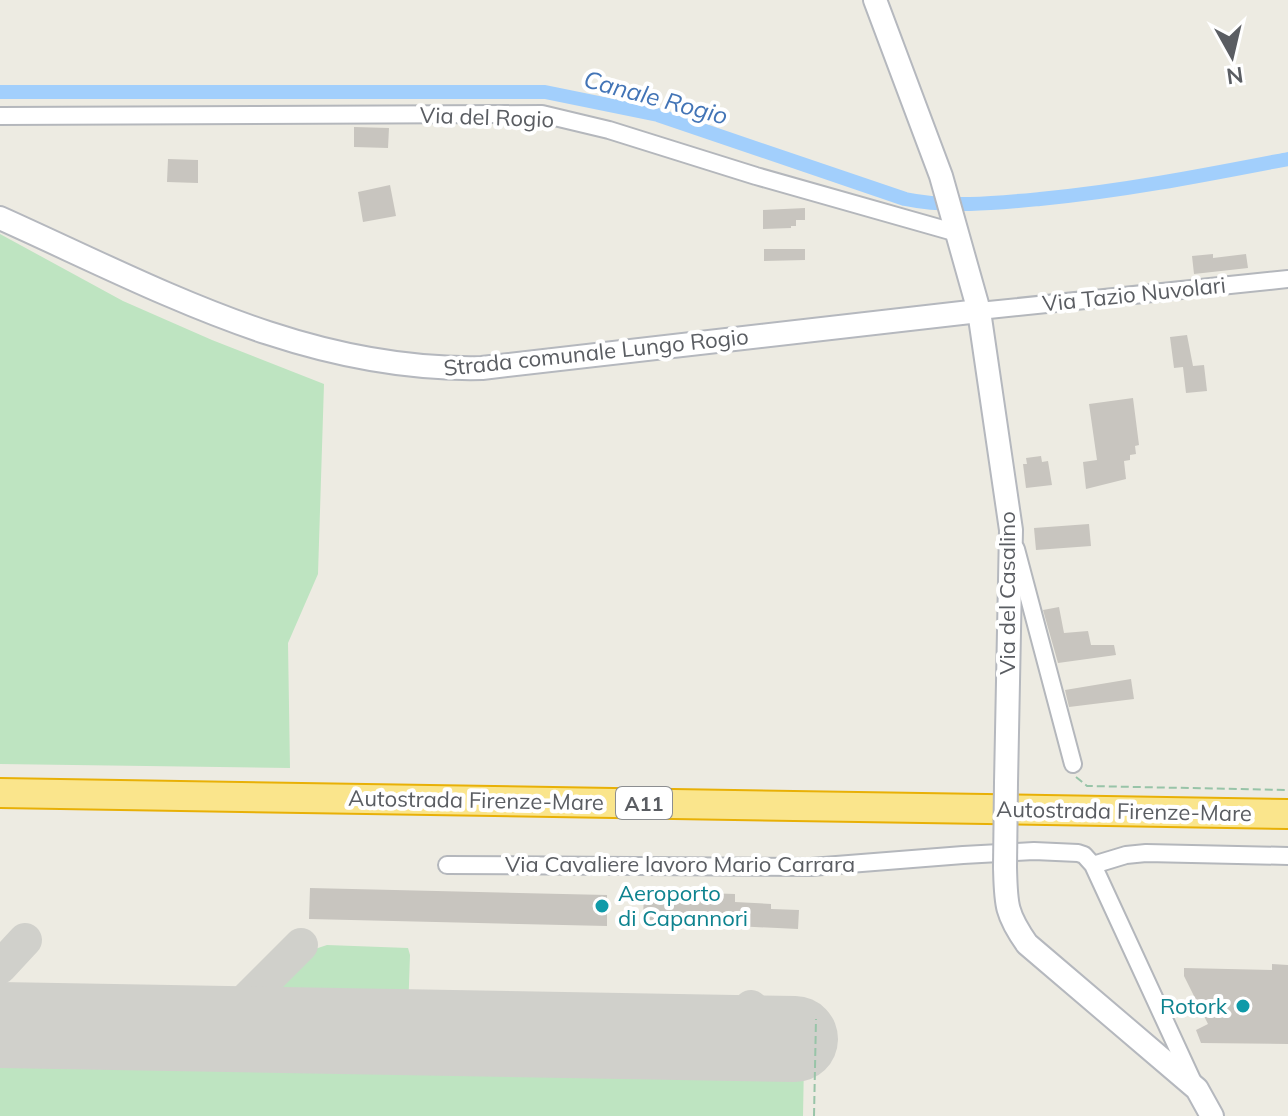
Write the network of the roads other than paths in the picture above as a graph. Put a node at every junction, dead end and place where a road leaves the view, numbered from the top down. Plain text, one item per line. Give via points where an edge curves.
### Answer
1 (875, 0) edge
2 (0, 116) edge
3 (952, 213) junction
4 (0, 218) edge
5 (1288, 279) edge
6 (979, 311) junction
7 (1011, 530) junction
8 (1073, 764) road end
9 (0, 793) edge
10 (0, 810) edge
11 (1288, 814) edge
12 (1288, 832) edge
13 (1288, 856) edge
14 (447, 865) dead end
15 (1093, 865) junction
16 (1197, 1089) junction
17 (1212, 1116) edge

1 - 3 street, Via del Casalino
2 - 3 street, Via del Rogio via 542,114 756,176
3 - 6 street, Via del Casalino
4 - 6 street, Strada comunale Lungo Rogio via 159,293 299,345 440,369
5 - 6 street, Via Tazio Nuvolari
6 - 7 street, Via del Casalino
7 - 8 street
7 - 16 street, Via del Casalino, bridge via 1005,867 1011,921 1027,944
9 - 11 highway, Autostrada Firenze-Mare / A11
10 - 12 highway, Autostrada Firenze-Mare / A11
13 - 15 street via 1136,854
14 - 15 street, Via Cavaliere lavoro Mario Carrara via 820,867 1034,851 1078,853
15 - 16 street
16 - 17 street, Via del Casalino

